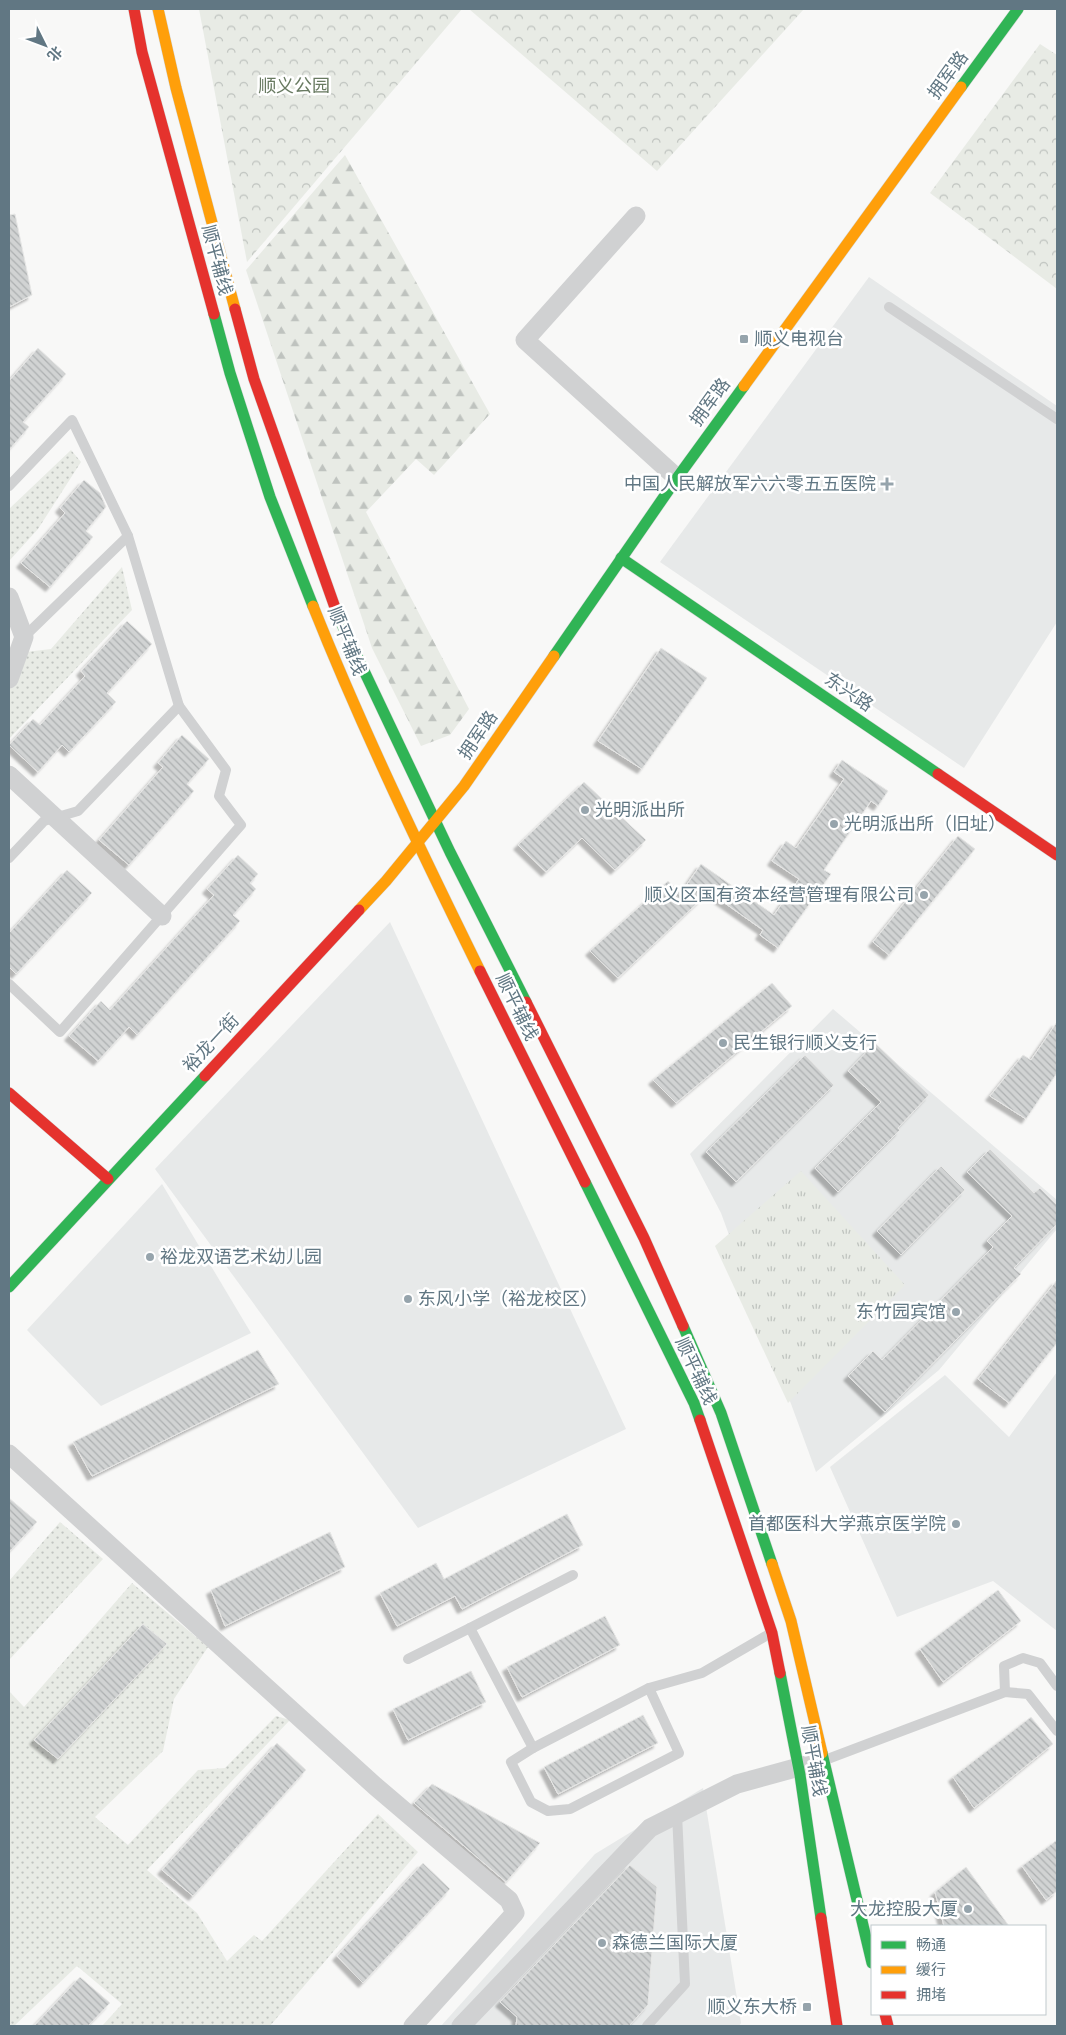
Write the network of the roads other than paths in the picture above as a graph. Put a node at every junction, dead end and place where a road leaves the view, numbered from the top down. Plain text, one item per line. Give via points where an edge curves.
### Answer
1 (134, 9) edge
2 (158, 9) edge
3 (1018, 9) edge
4 (636, 216) dead end
5 (888, 307) dead end
6 (1057, 419) edge
7 (676, 478) junction
8 (9, 486) edge
9 (128, 536) junction
10 (621, 558) junction
11 (9, 597) edge
12 (24, 637) junction
13 (9, 679) edge
14 (179, 706) junction
15 (9, 775) edge
16 (55, 818) junction
17 (436, 820) junction
18 (417, 843) junction
19 (1057, 855) edge
20 (9, 858) edge
21 (162, 916) junction
22 (9, 984) edge
23 (9, 1093) edge
24 (108, 1179) junction
25 (9, 1287) edge
26 (11, 1460) edge
27 (573, 1575) dead end
28 (791, 1622) junction
29 (470, 1628) junction
30 (772, 1632) junction
31 (408, 1659) dead end
32 (1057, 1686) edge
33 (649, 1688) junction
34 (1005, 1692) junction
35 (1057, 1732) edge
36 (533, 1748) junction
37 (825, 1760) junction
38 (798, 1767) junction
39 (677, 1814) junction
40 (871, 1959) edge
41 (413, 2026) edge
42 (461, 2026) edge
43 (647, 2026) edge
44 (837, 2026) edge

1 - 18 main road, 顺平辅线 via 142,52 230,373 270,497 346,688
2 - 17 main road, 顺平辅线 via 254,380 339,618
3 - 7 main road, 拥军路
4 - 7 street via 525,340
5 - 6 lane
7 - 10 main road, 拥军路
8 - 9 lane via 72,420
9 - 12 lane
9 - 14 lane
10 - 17 main road, 拥军路 via 464,786
10 - 19 main road, 东兴路
11 - 12 street
12 - 13 street
14 - 16 lane via 78,810
14 - 21 lane via 226,770 219,796 241,825
15 - 16 street
16 - 20 lane via 44,822
16 - 21 street
17 - 18 main road, 裕龙一街
17 - 28 main road, 顺平辅线 via 644,1238 722,1413
18 - 24 main road, 裕龙一街 via 386,881
18 - 30 main road, 顺平辅线 via 694,1403
21 - 22 lane via 60,1032
23 - 24 main road
24 - 25 main road, 裕龙一街
26 - 41 street via 375,1786 509,1900 515,1913
27 - 29 lane
28 - 30 lane
28 - 37 main road, 顺平辅线
29 - 31 lane
29 - 36 lane
30 - 33 lane via 702,1673
30 - 38 main road, 顺平辅线
32 - 34 lane via 1040,1663 1023,1658 1004,1666
33 - 36 lane
33 - 36 lane via 679,1753 570,1809 548,1811 531,1802 510,1762
34 - 35 lane via 1028,1694
34 - 37 lane
37 - 38 street
37 - 40 main road, 顺平辅线
38 - 39 street via 737,1784
38 - 44 main road, 顺平辅线
39 - 42 street via 650,1828
39 - 43 lane via 684,1984

